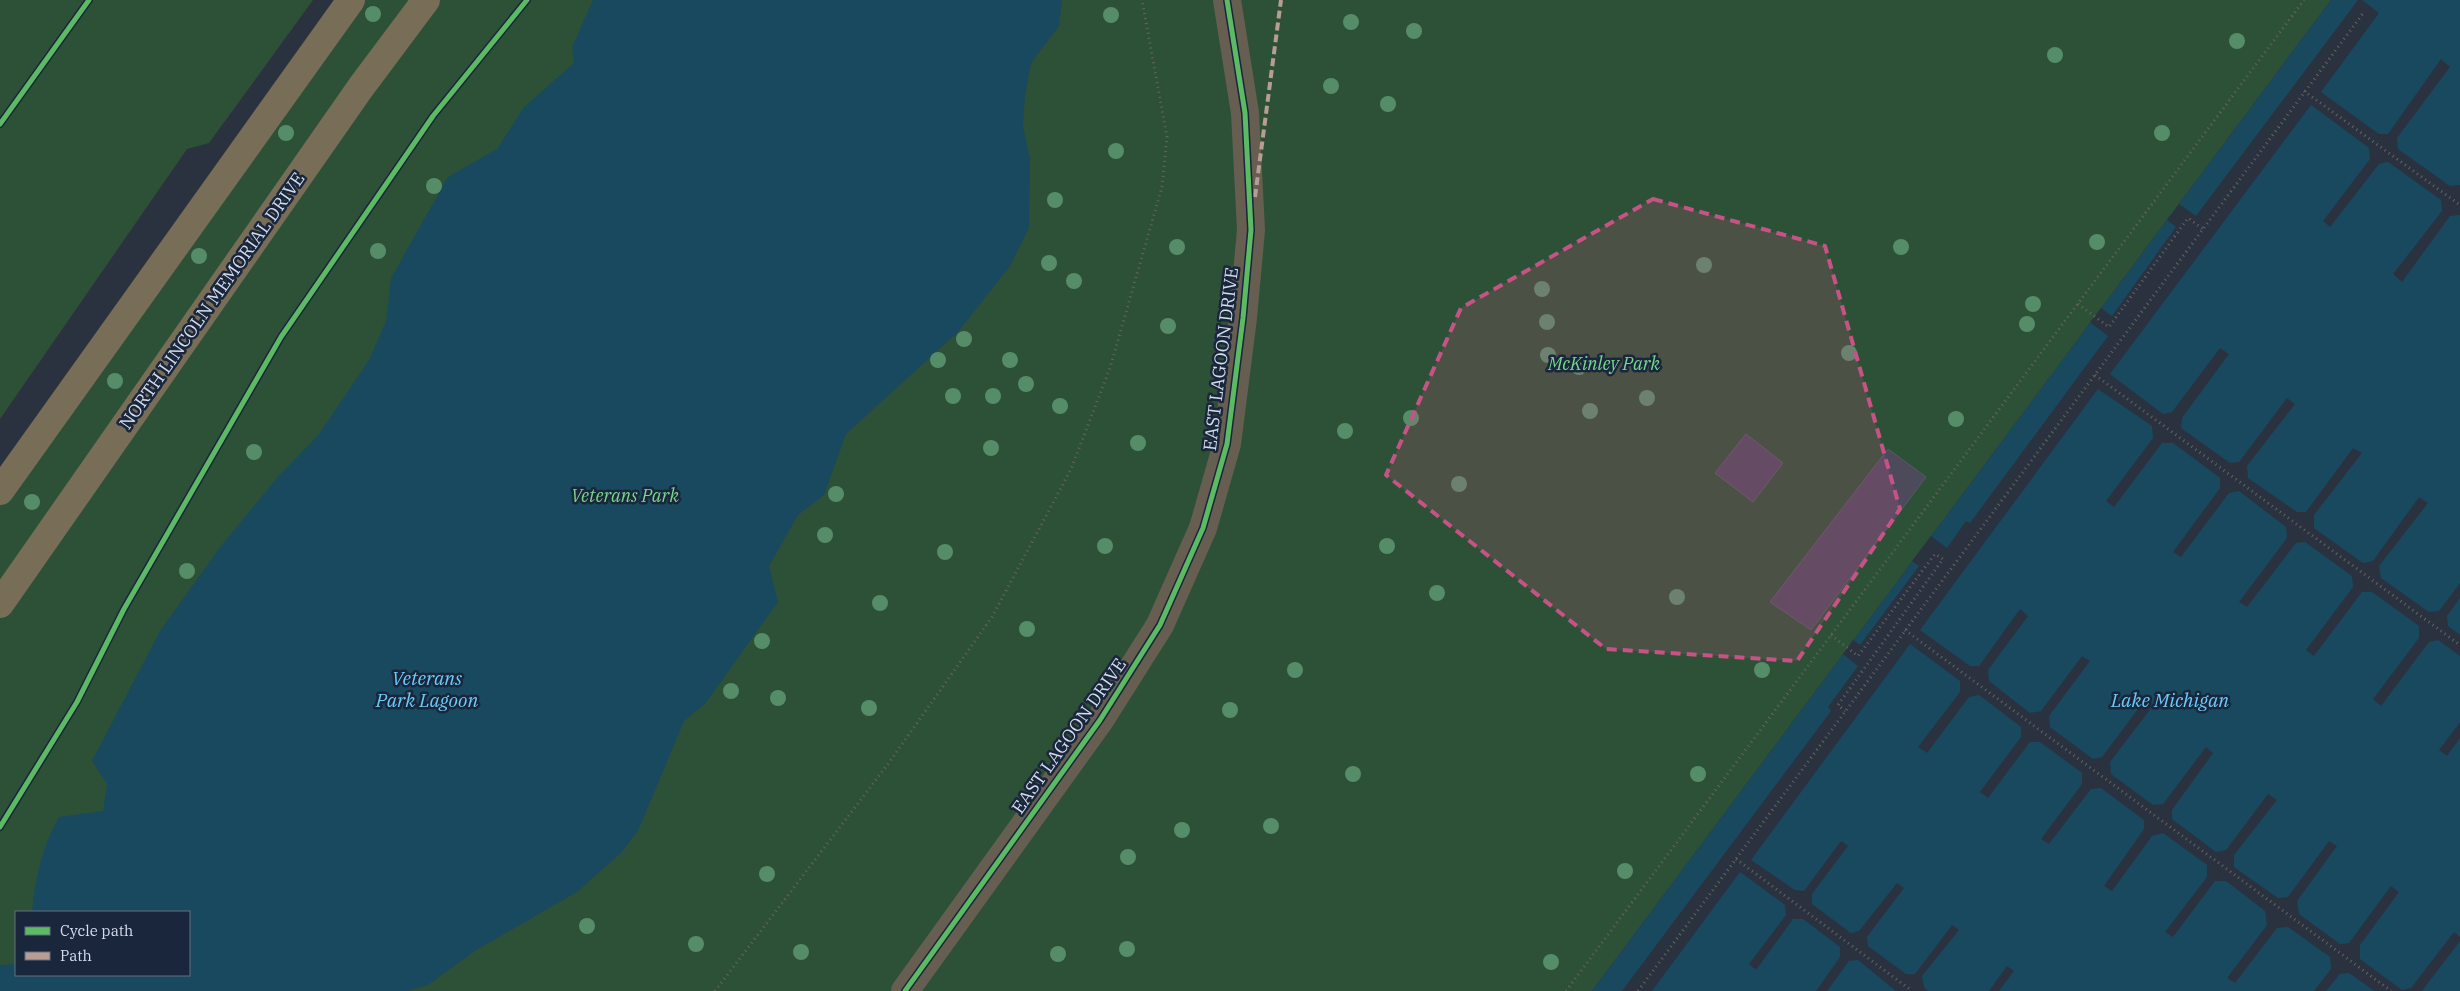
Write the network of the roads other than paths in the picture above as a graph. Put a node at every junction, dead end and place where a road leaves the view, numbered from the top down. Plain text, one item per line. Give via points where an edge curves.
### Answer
1 (352, 0) edge
2 (426, 0) edge
3 (1227, 0) edge
4 (0, 491) edge
5 (0, 604) edge
6 (904, 991) edge

1 - 4 main road
2 - 5 main road, NORTH LINCOLN MEMORIAL DRIVE via 360,87
3 - 6 street, EAST LAGOON DRIVE via 1245,113 1250,230 1227,444 1202,528 1160,625 1100,720

